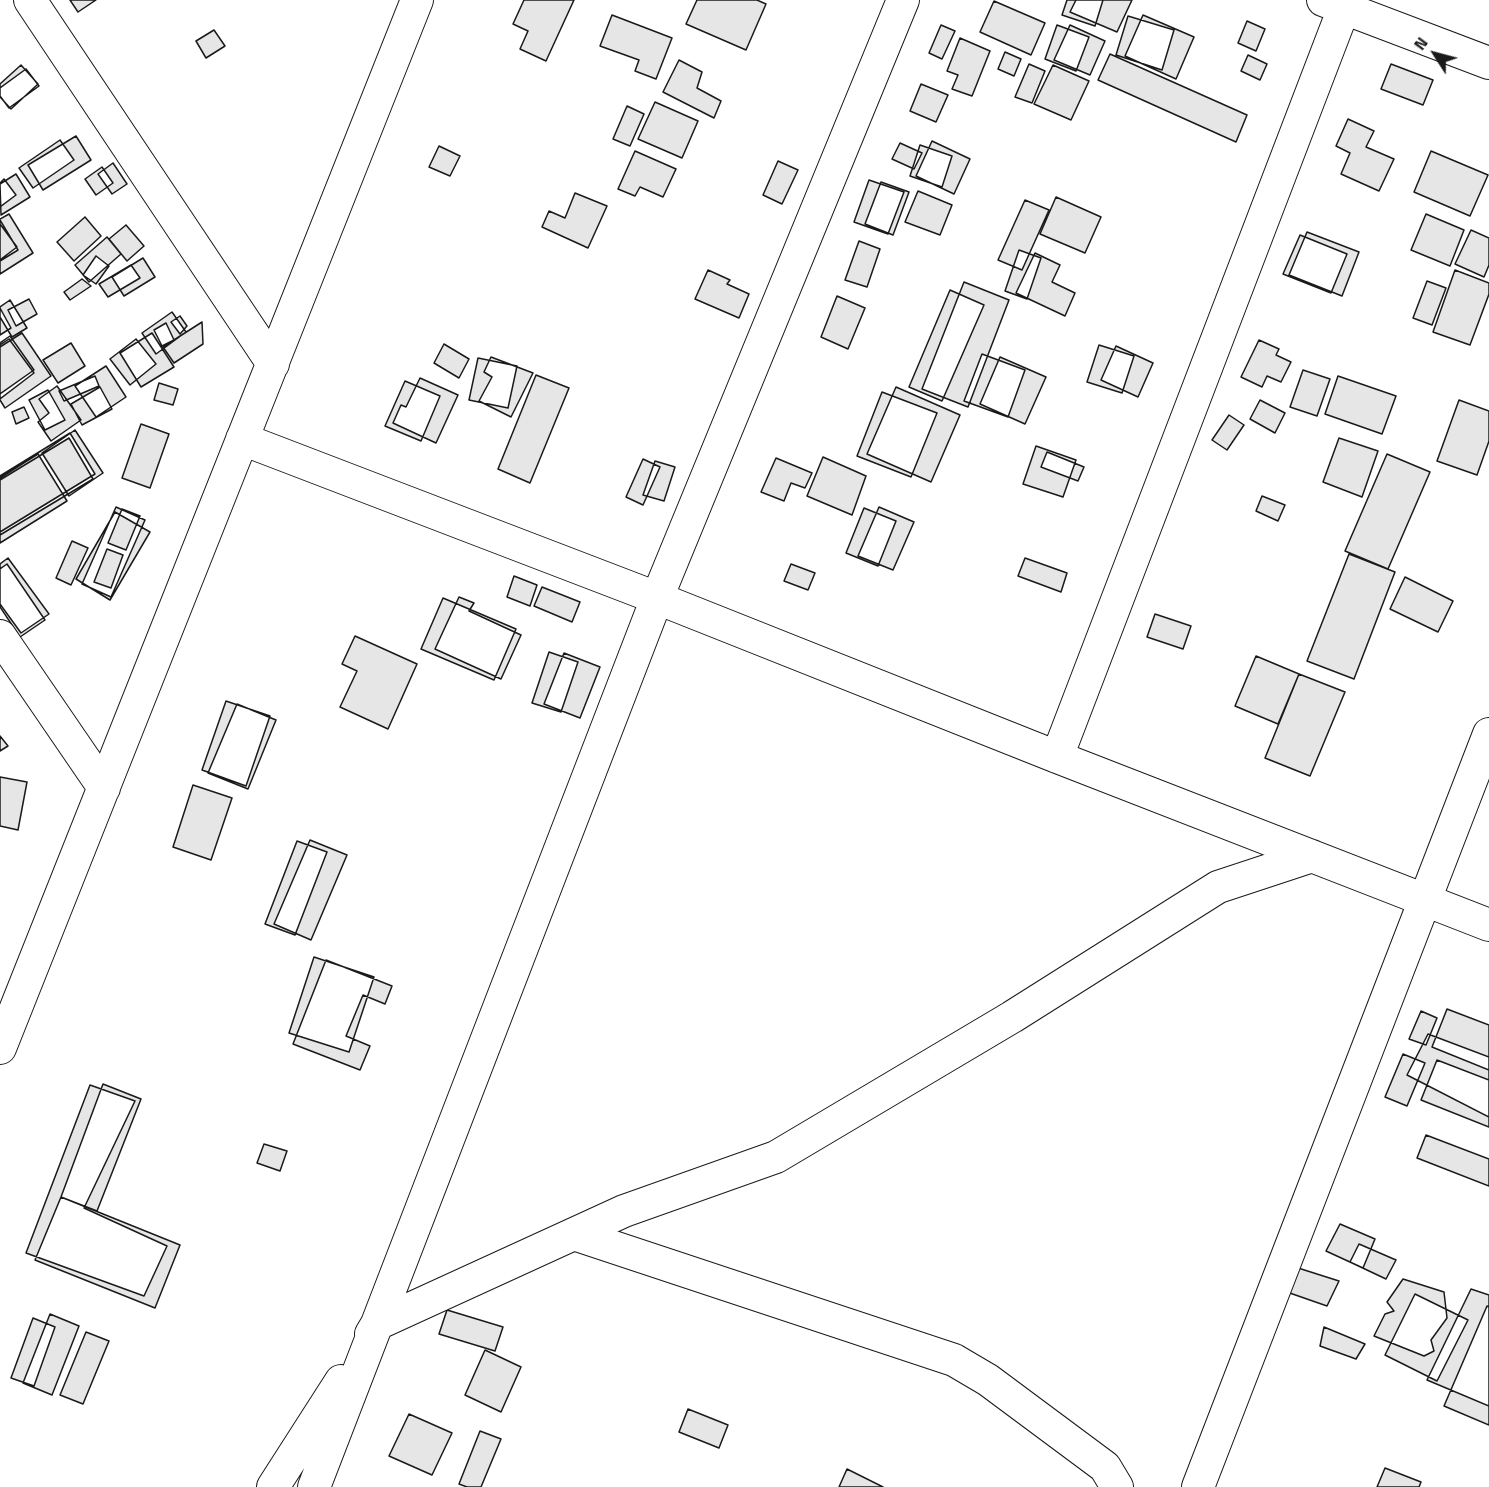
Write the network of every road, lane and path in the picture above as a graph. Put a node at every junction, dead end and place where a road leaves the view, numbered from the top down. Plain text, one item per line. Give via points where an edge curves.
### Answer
1 (30, 0) edge
2 (417, 0) edge
3 (903, 0) edge
4 (1338, 3) edge
5 (1489, 63) edge
6 (273, 364) junction
7 (242, 439) junction
8 (657, 598) junction
9 (0, 636) edge
10 (1489, 734) edge
11 (1057, 757) junction
12 (104, 788) junction
13 (1312, 856) junction
14 (1425, 900) junction
15 (1489, 926) edge
16 (0, 1048) edge
17 (574, 1234) junction
18 (377, 1324) junction
19 (273, 1487) edge
20 (314, 1487) edge
21 (1117, 1487) edge
22 (1198, 1487) edge

1 - 6 street
2 - 6 street
3 - 8 street
4 - 5 street
4 - 11 street
6 - 7 street
7 - 8 street
7 - 12 street
8 - 11 street
8 - 18 street
9 - 12 street
10 - 14 street
11 - 13 street
12 - 16 street
13 - 14 street
13 - 17 street via 1218,887 1012,1017 776,1157 624,1211
14 - 15 street
14 - 22 street
17 - 18 street
17 - 21 street via 954,1360 988,1380 1105,1467
18 - 19 street
18 - 20 street

